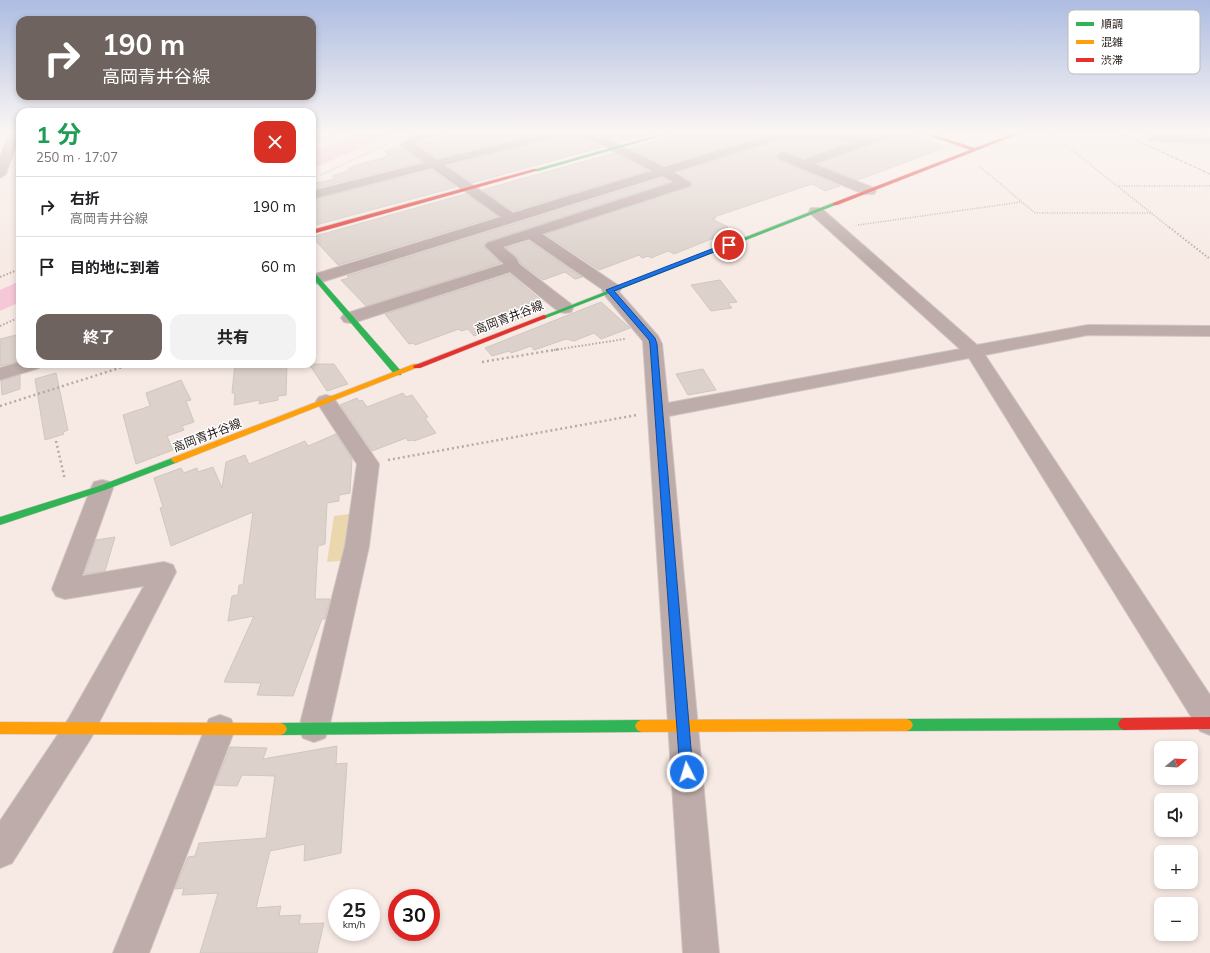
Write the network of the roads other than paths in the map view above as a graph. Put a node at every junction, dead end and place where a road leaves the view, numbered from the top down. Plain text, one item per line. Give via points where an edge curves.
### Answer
1 (392, 175) edge
2 (449, 175) edge
3 (513, 175) edge
4 (649, 175) edge
5 (672, 175) edge
6 (830, 175) edge
7 (909, 175) edge
8 (468, 188) junction
9 (869, 191) junction
10 (316, 195) edge
11 (816, 212) junction
12 (511, 218) junction
13 (316, 231) edge
14 (530, 233) junction
15 (512, 266) junction
16 (316, 276) edge
17 (316, 279) edge
18 (611, 289) junction
19 (565, 308) junction
20 (350, 318) junction
21 (1210, 330) edge
22 (974, 352) junction
23 (19, 368) edge
24 (398, 373) junction
25 (0, 374) edge
26 (326, 402) junction
27 (659, 411) junction
28 (102, 488) junction
29 (0, 521) edge
30 (1210, 722) edge
31 (683, 727) junction
32 (0, 728) edge
33 (80, 728) junction
34 (314, 728) junction
35 (220, 729) junction
36 (0, 851) edge
37 (131, 953) edge
38 (701, 953) edge

1 - 10 street
2 - 8 street
3 - 8 street
4 - 12 street
5 - 14 street via 685,182
6 - 9 street
7 - 9 street, 高岡青井谷線
8 - 12 street
8 - 13 street
9 - 11 street, 高岡青井谷線
11 - 18 street, 高岡青井谷線
11 - 22 street
12 - 16 street
14 - 15 street via 492,246 511,261
14 - 18 street
15 - 19 street
15 - 20 street
17 - 20 street
18 - 19 street, 高岡青井谷線
18 - 27 street via 653,344
19 - 24 street, 高岡青井谷線
20 - 24 street
21 - 22 street via 1088,330
22 - 27 street
22 - 30 street
23 - 25 street
24 - 26 street, 高岡青井谷線
26 - 28 street, 高岡青井谷線
26 - 34 street via 368,464 357,546
27 - 31 street
28 - 29 street, 高岡青井谷線
28 - 33 street via 65,589 164,572
30 - 31 street
31 - 34 street
31 - 38 street
32 - 33 street
33 - 35 street
33 - 36 street
34 - 35 street
35 - 37 street

